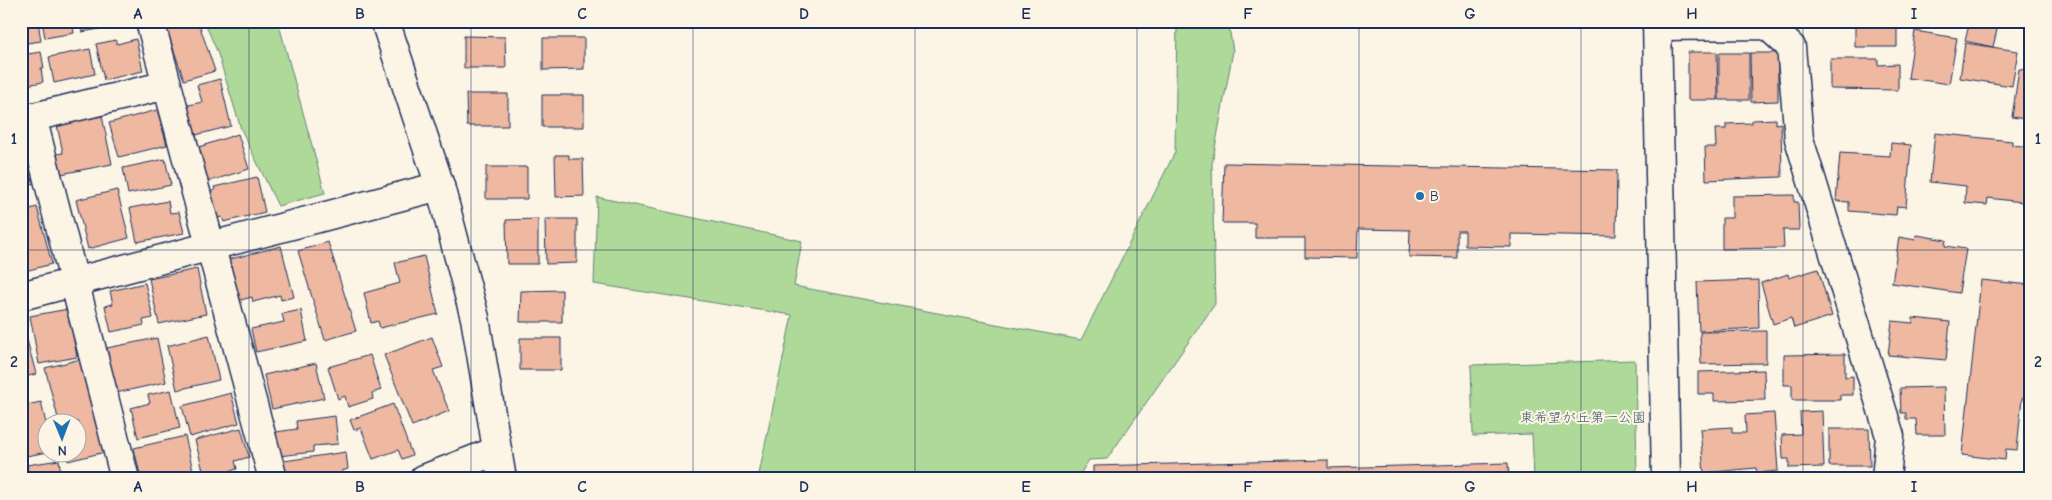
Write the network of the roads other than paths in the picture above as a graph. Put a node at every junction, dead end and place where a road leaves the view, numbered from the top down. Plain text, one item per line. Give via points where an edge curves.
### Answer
1 (150, 21) edge
2 (385, 21) edge
3 (1657, 24) edge
4 (167, 85) junction
5 (26, 119) edge
6 (440, 186) junction
7 (210, 248) junction
8 (74, 282) junction
9 (21, 296) edge
10 (496, 451) junction
11 (125, 479) edge
12 (273, 479) edge
13 (424, 479) edge
14 (502, 479) edge
15 (1666, 479) edge
16 (1886, 479) edge

1 - 4 street
2 - 6 street
3 - 15 street
3 - 16 street via 1767,25 1791,47 1799,139 1890,436
4 - 5 street
4 - 7 street
5 - 8 street
6 - 7 street
6 - 10 street via 475,318
7 - 8 street
7 - 12 street
8 - 9 street
8 - 11 street
10 - 13 street
10 - 14 street

